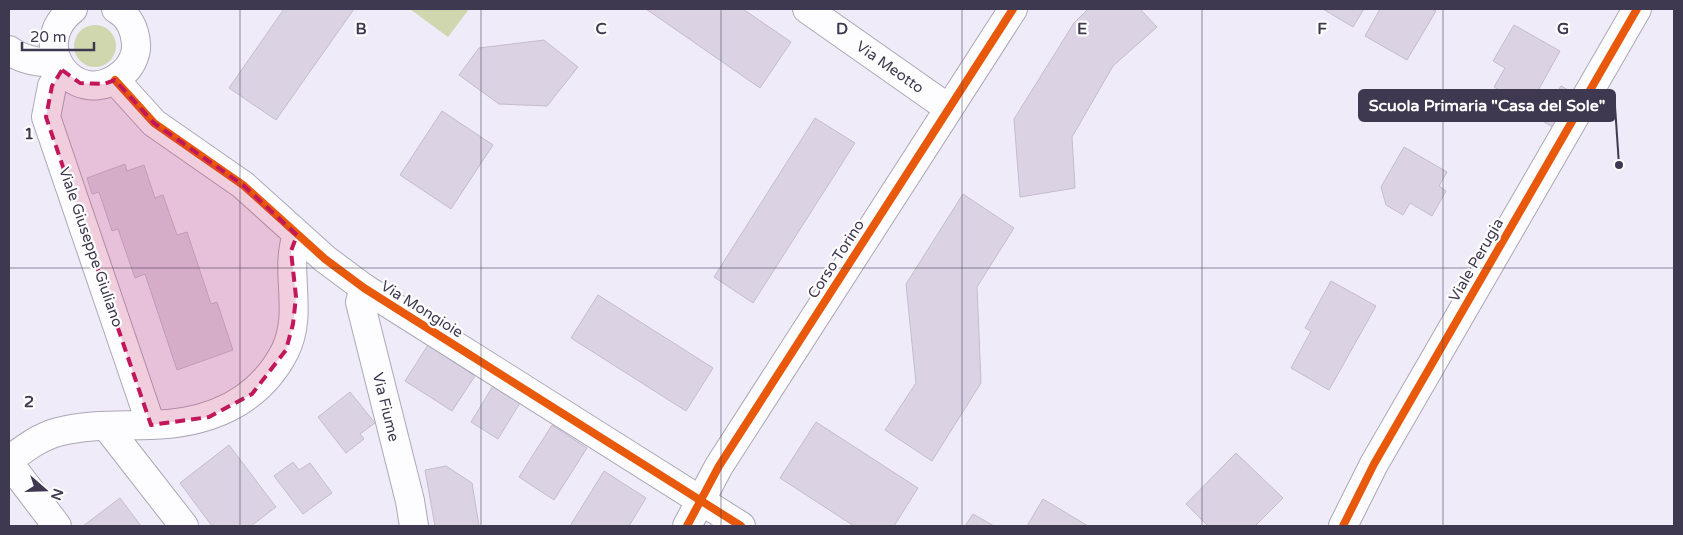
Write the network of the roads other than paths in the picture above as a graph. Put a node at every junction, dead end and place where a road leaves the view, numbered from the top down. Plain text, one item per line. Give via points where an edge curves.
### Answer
1 (73, 9) edge
2 (116, 9) edge
3 (807, 9) edge
4 (1013, 9) edge
5 (1637, 9) edge
6 (9, 50) edge
7 (60, 66) junction
8 (115, 80) junction
9 (948, 108) junction
10 (297, 235) junction
11 (364, 288) junction
12 (151, 425) junction
13 (106, 426) junction
14 (9, 461) edge
15 (700, 499) junction
16 (57, 526) edge
17 (184, 526) edge
18 (414, 526) edge
19 (687, 526) edge
20 (741, 526) edge
21 (1343, 526) edge

1 - 7 street via 64,15 54,36 53,49
2 - 8 street via 130,21 136,47 129,66
3 - 9 street, Via Meotto
4 - 9 street, Corso Torino
5 - 21 street, Viale Perugia via 1379,456
6 - 7 street via 24,59
7 - 8 street via 80,83 92,86
7 - 12 street, Viale Giuseppe Giuliano via 46,116
8 - 10 street, Via Mongioie via 154,123 243,185
9 - 15 street, Corso Torino
10 - 11 street, Via Mongioie
10 - 12 street via 292,252 296,297 293,324 286,350 271,373 252,394 233,407 209,417
11 - 15 street, Via Mongioie
11 - 18 street, Via Fiume via 360,302
12 - 13 street
13 - 14 street via 56,432 33,442
13 - 17 street
14 - 16 street
15 - 19 street, Corso Torino
15 - 20 street, Via Mongioie

